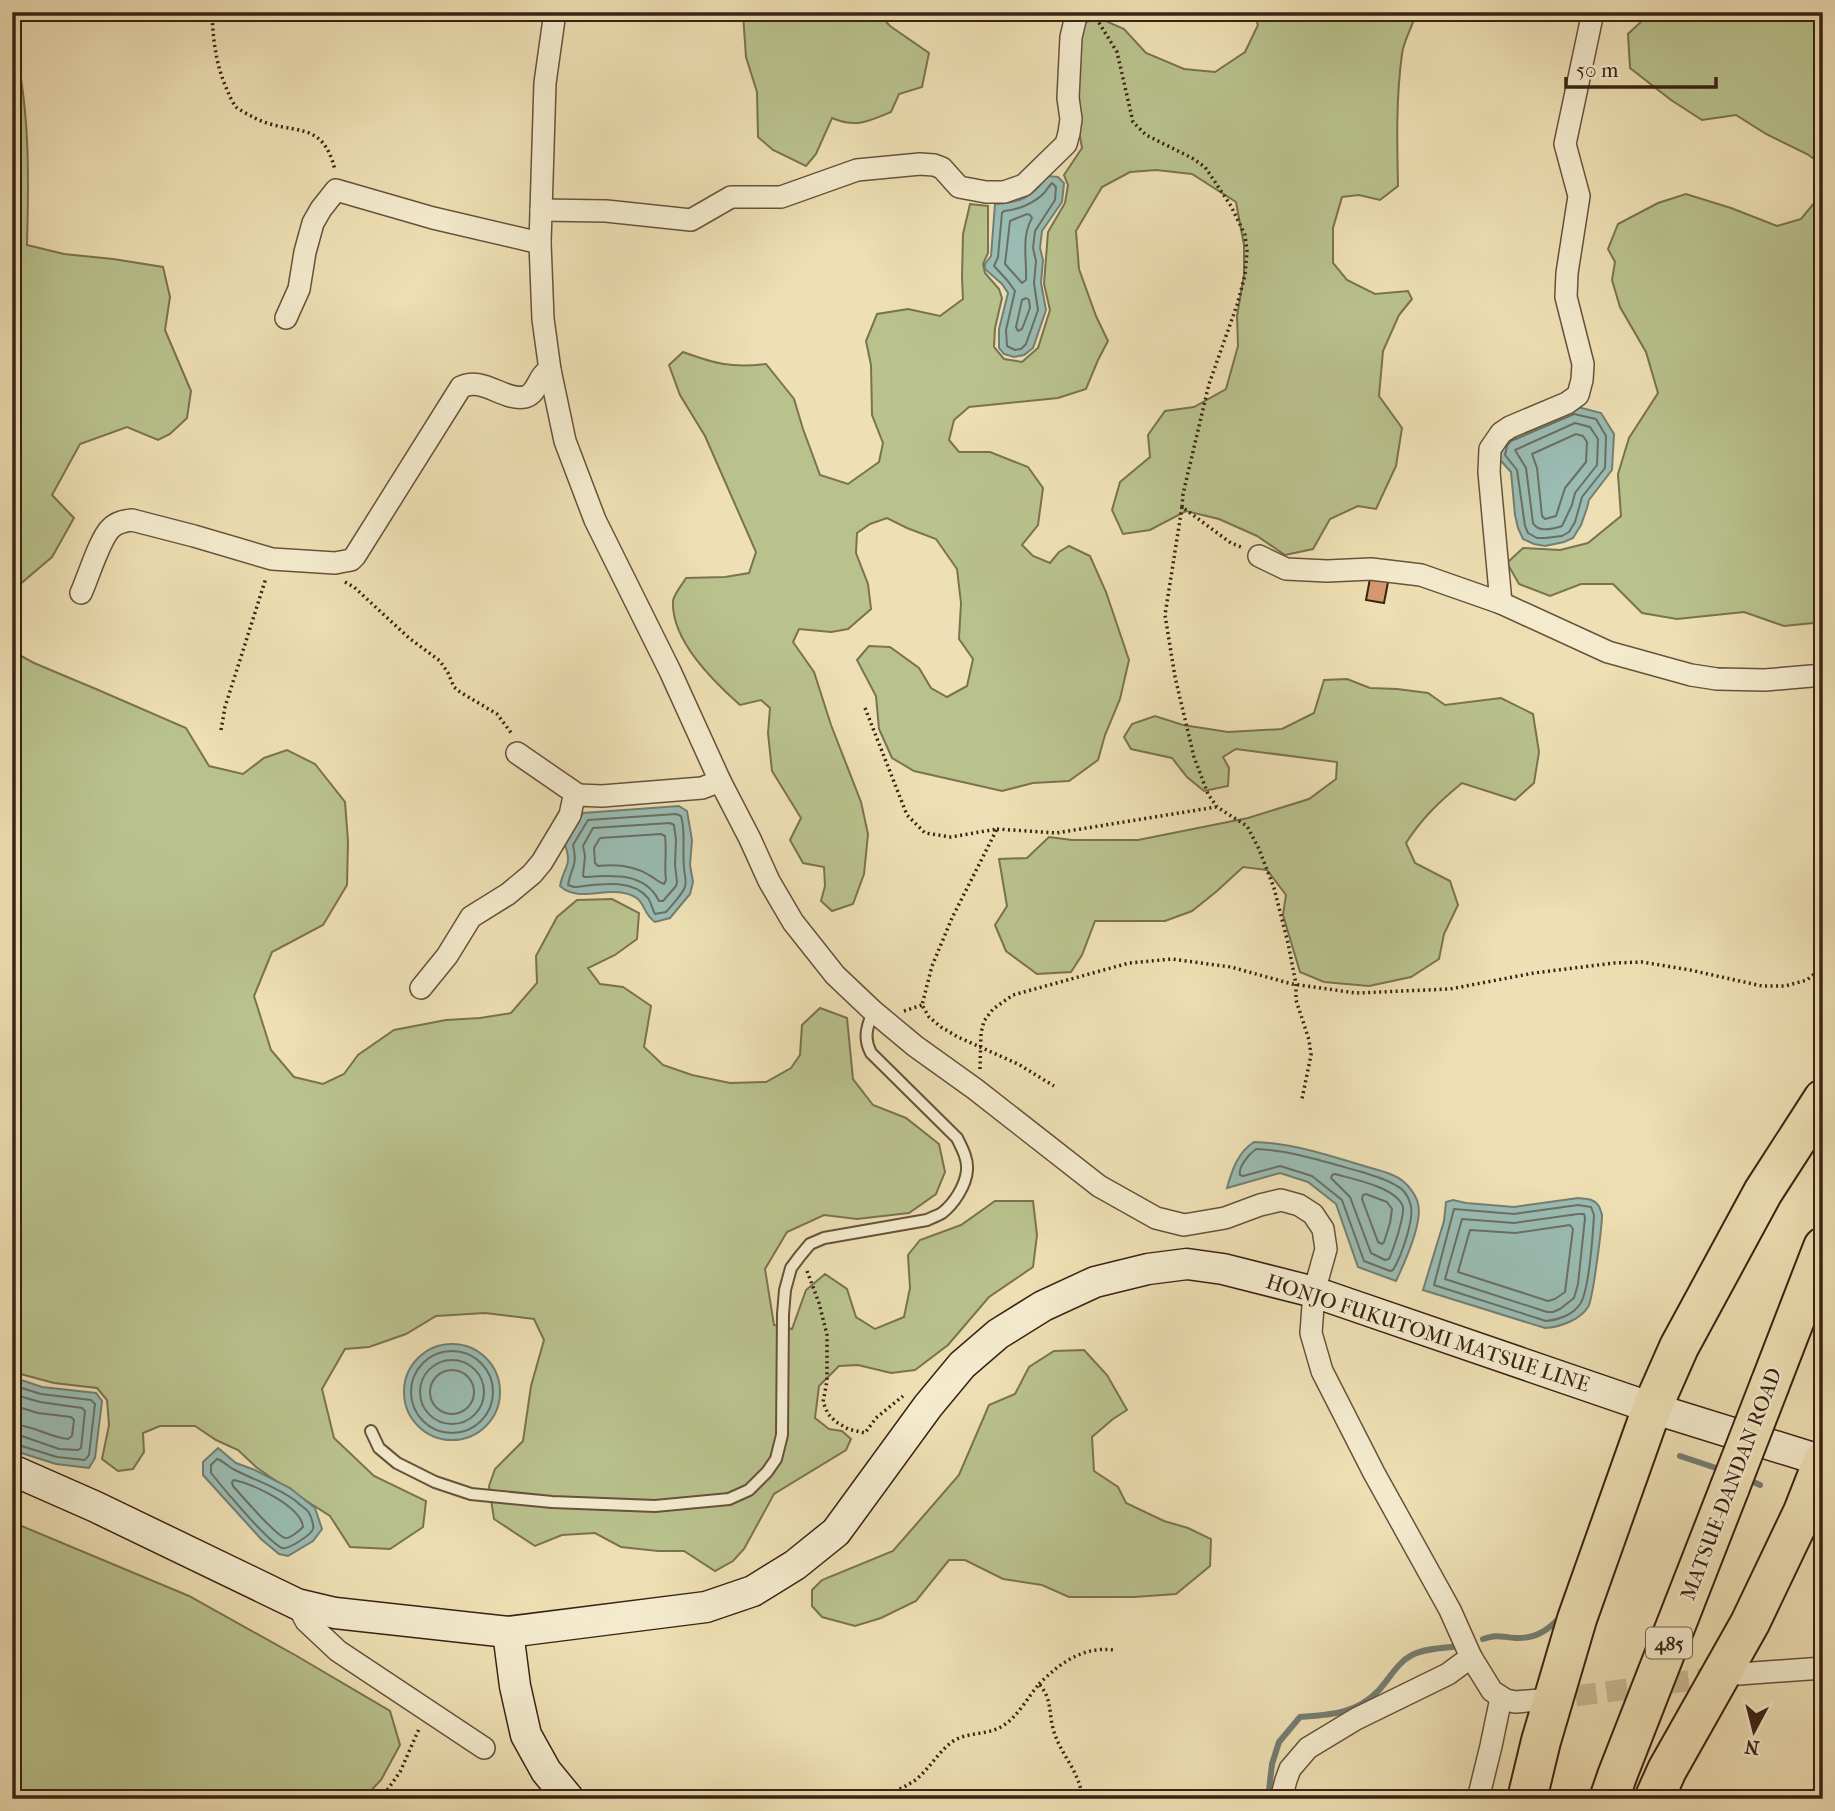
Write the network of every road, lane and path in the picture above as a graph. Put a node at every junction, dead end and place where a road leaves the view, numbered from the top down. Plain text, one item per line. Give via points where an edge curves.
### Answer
1 (212, 12) edge
2 (555, 12) edge
3 (1077, 12) edge
4 (1093, 12) edge
5 (1593, 12) edge
6 (336, 190) junction
7 (541, 211) junction
8 (540, 243) junction
9 (286, 318) dead end
10 (550, 370) junction
11 (1182, 508) junction
12 (1259, 556) joint
13 (272, 559) junction
14 (311, 562) junction
15 (81, 593) dead end
16 (1501, 603) junction
17 (1823, 675) edge
18 (865, 708) dead end
19 (221, 730) dead end
20 (517, 754) joint
21 (720, 781) junction
22 (579, 795) junction
23 (1217, 807) junction
24 (997, 829) junction
25 (1823, 963) edge
26 (1296, 984) junction
27 (421, 988) dead end
28 (873, 1011) junction
29 (981, 1046) junction
30 (1054, 1086) dead end
31 (975, 1089) junction
32 (1302, 1099) dead end
33 (1823, 1099) edge
34 (1823, 1247) edge
35 (800, 1256) junction
36 (1314, 1292) junction
37 (906, 1393) dead end
38 (1652, 1408) junction
39 (371, 1432) dead end
40 (1823, 1461) edge
41 (12, 1470) edge
42 (298, 1604) junction
43 (508, 1632) junction
44 (1114, 1650) dead end
45 (1471, 1657) junction
46 (1823, 1668) edge
47 (1739, 1674) tunnel mouth
48 (1039, 1684) junction
49 (1501, 1698) junction
50 (1540, 1700) tunnel mouth
51 (426, 1710) junction
52 (484, 1748) dead end
53 (381, 1799) edge
54 (569, 1799) edge
55 (874, 1799) edge
56 (1082, 1799) edge
57 (1281, 1799) edge
58 (1478, 1799) edge
59 (1527, 1799) edge
60 (1609, 1799) edge
61 (1654, 1799) edge

1 - 6 path via 219,72 235,106 261,121 304,131 324,142 334,167
2 - 7 street via 545,83
3 - 7 street via 1071,37 1071,119 1066,144 1024,185 1004,192 959,187 942,168 920,164 857,170 782,197 731,197 691,220 606,211
4 - 11 path via 1117,52 1133,122 1146,135 1205,167 1245,236 1245,275 1209,384
5 - 16 street via 1565,144 1579,196 1566,297 1583,364 1582,380 1578,395 1510,427 1490,449
6 - 8 street
6 - 9 street via 313,223 299,289
7 - 8 street
8 - 10 street
10 - 14 street via 524,397 475,384 461,387 355,556 344,562
10 - 21 street via 565,441 596,520
11 - 12 path
11 - 23 path via 1165,615 1194,757
12 - 16 street via 1286,569 1371,569 1421,575
13 - 14 street
13 - 15 street via 132,520 105,536
13 - 19 path
14 - 20 path via 355,587 440,661 454,687 498,714 512,733
16 - 17 street via 1608,652 1691,675 1765,680
18 - 24 path via 907,816 925,834 951,837
20 - 22 street
21 - 22 street via 702,788
21 - 28 street via 793,922 835,975
22 - 27 street via 542,862 508,894 471,917
23 - 24 path via 1056,833
23 - 26 path via 1247,826 1259,849 1274,888
24 - 29 path via 952,918 922,1005 942,1027
25 - 26 path via 1807,980 1785,986 1762,986 1642,962 1534,973 1439,990 1356,993
26 - 29 path via 1231,967 1172,959 1129,963 1013,995 984,1021
26 - 32 path via 1311,1055
28 - 31 street
28 - 35 lane via 866,1030 871,1053 957,1138 968,1170 954,1200 942,1213 927,1220 824,1238 810,1244
29 - 30 path
29 - 31 path via 980,1081
31 - 36 street via 1099,1185 1156,1218 1184,1225 1226,1218 1281,1200 1299,1205 1313,1214 1323,1229 1326,1249
33 - 38 highway via 1763,1192 1679,1347
34 - 60 highway, MATSUE-DANDAN ROAD / 485, bridge
35 - 37 path via 827,1335 823,1402 828,1414 848,1429 865,1433
35 - 39 lane via 785,1290 782,1435 776,1459 749,1490 729,1499 655,1506 471,1494 397,1463 379,1448
36 - 38 main road, HONJO FUKUTOMI MATSUE LINE
36 - 43 main road, HONJO FUKUTOMI MATSUE LINE via 1187,1264 1095,1282 1043,1306 962,1364 836,1532 753,1591 706,1607
36 - 45 street via 1311,1334 1322,1371
38 - 40 main road, HONJO FUKUTOMI MATSUE LINE
38 - 59 highway via 1577,1619
40 - 61 highway via 1750,1623
41 - 42 main road, HONJO FUKUTOMI MATSUE LINE
42 - 43 main road, HONJO FUKUTOMI MATSUE LINE via 335,1613
42 - 51 street via 306,1621 338,1651
43 - 54 main road via 526,1735 545,1771
44 - 48 path via 1068,1659
45 - 49 street
45 - 57 street via 1448,1674 1308,1748 1290,1769
46 - 47 street
48 - 55 path via 1003,1726 954,1741 915,1781
48 - 56 path via 1049,1700 1053,1730
49 - 50 street
49 - 58 street
51 - 52 street
51 - 53 path via 407,1760

